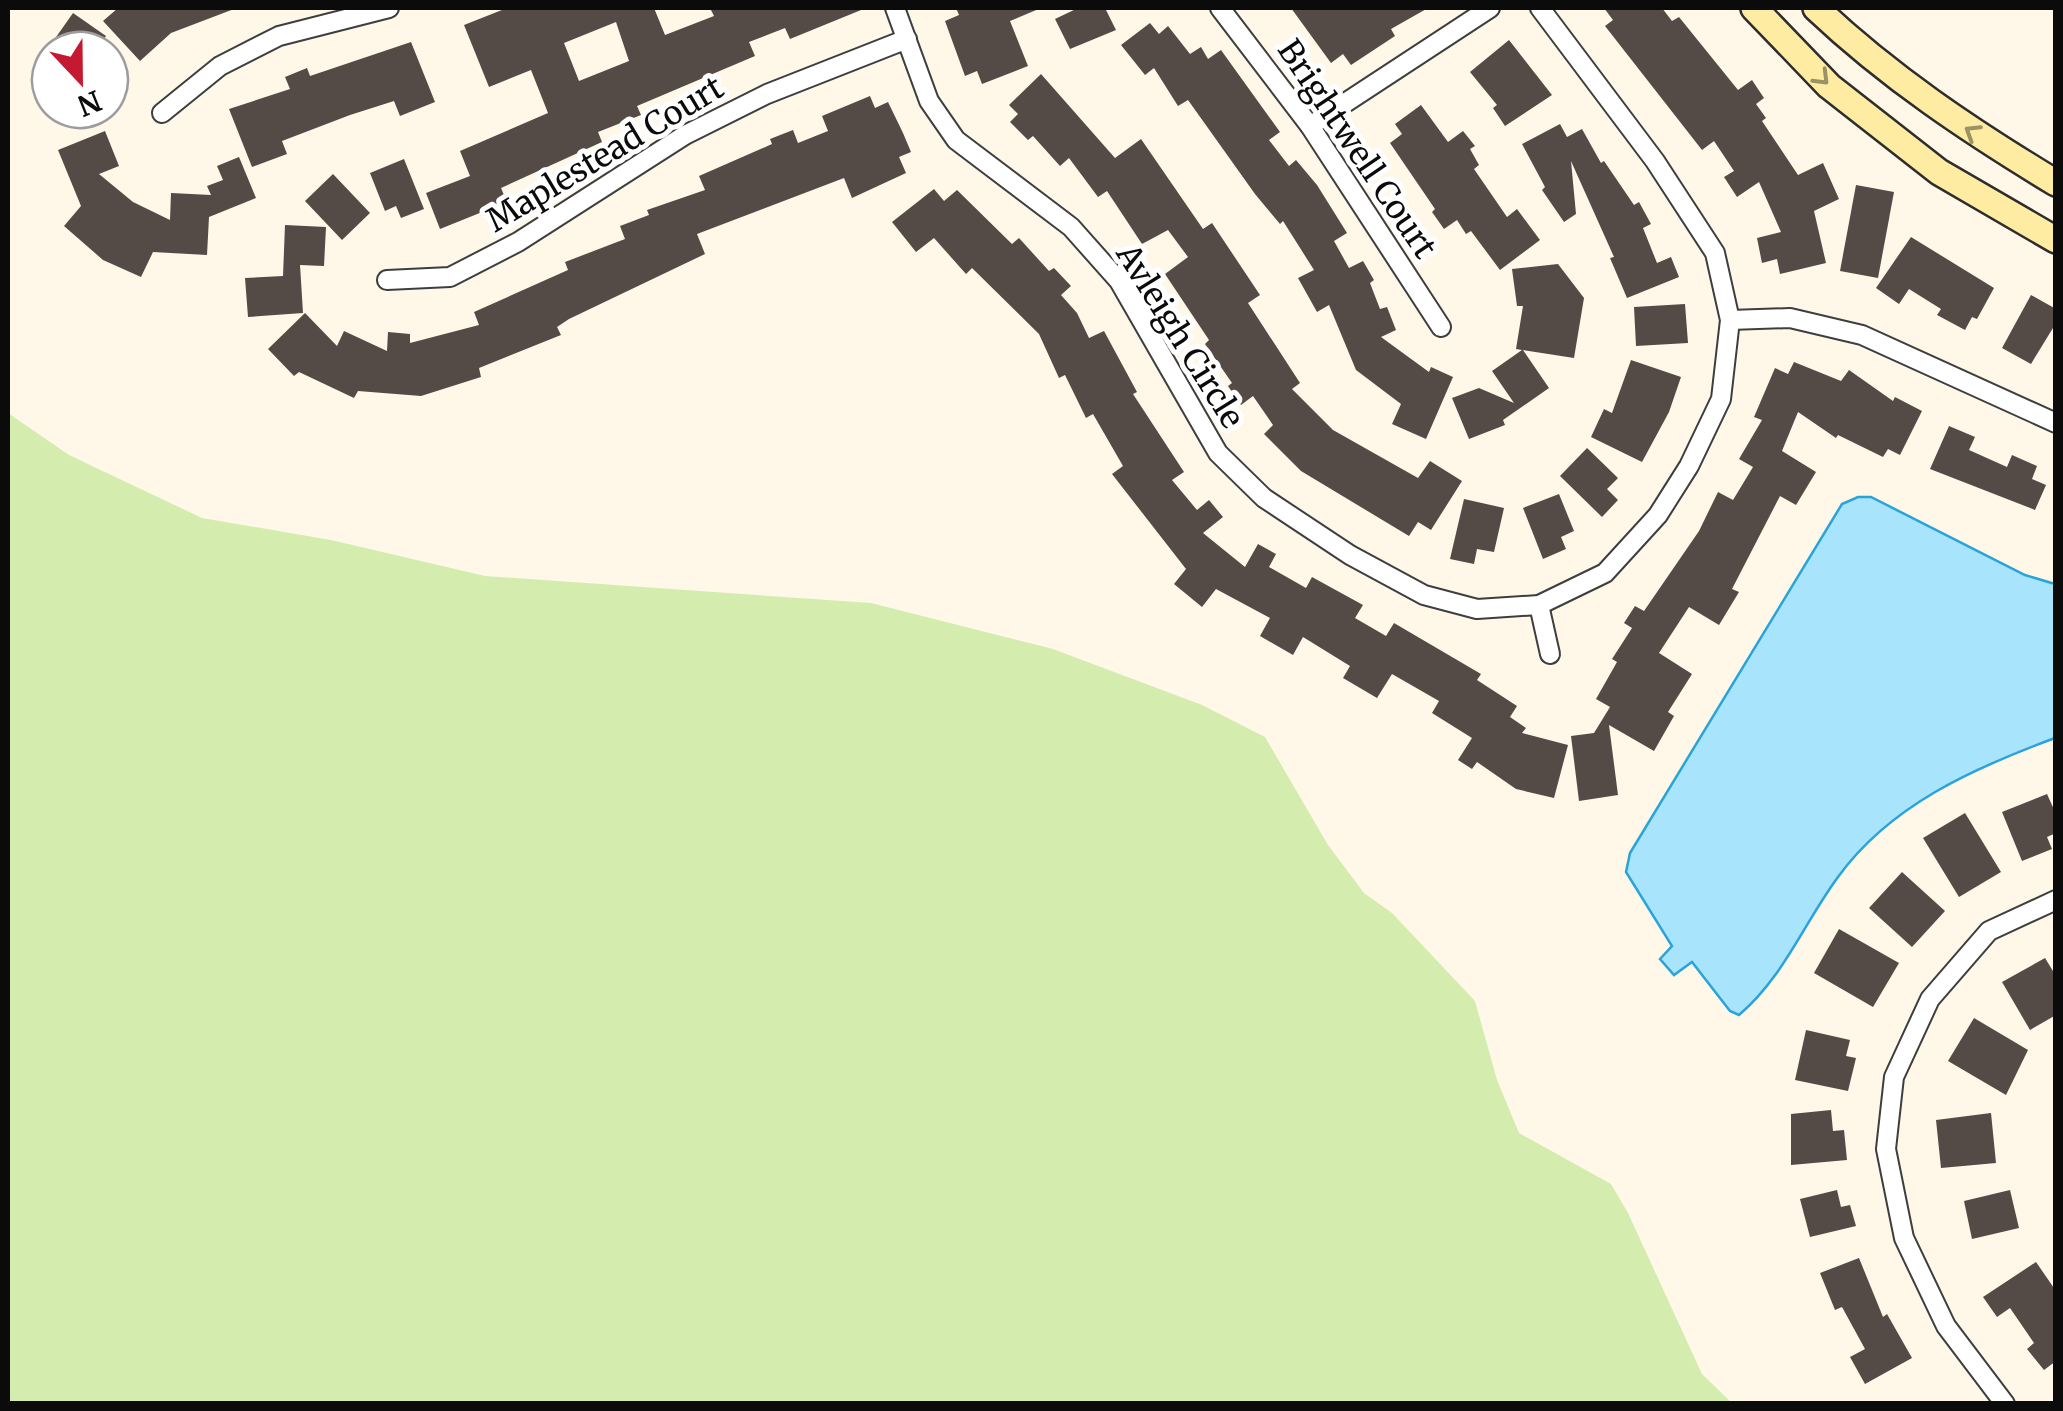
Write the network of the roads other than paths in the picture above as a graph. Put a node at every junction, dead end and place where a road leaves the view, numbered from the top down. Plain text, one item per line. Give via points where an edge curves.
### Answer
1 (389, 8) edge
2 (895, 8) edge
3 (1220, 8) edge
4 (1490, 8) edge
5 (1540, 8) edge
6 (1754, 8) edge
7 (1816, 8) edge
8 (906, 40) junction
9 (162, 113) dead end
10 (1310, 126) junction
11 (2056, 183) edge
12 (2056, 240) edge
13 (387, 280) dead end
14 (1730, 320) junction
15 (1441, 328) dead end
16 (2056, 423) edge
17 (1539, 605) junction
18 (1550, 654) dead end
19 (2056, 900) edge
20 (2005, 1404) edge

1 - 9 street via 278,36 220,66
2 - 8 street, Avleigh Circle
3 - 10 street, Brightwell Court
4 - 10 street
5 - 14 street, Avleigh Circle via 1714,252
6 -> 12 main road via 1829,86 1939,172
11 -> 7 main road via 1963,127
8 - 13 street, Maplestead Court via 767,94 686,135 518,242 450,277
8 - 17 street, Avleigh Circle via 929,100 956,140 1071,227 1119,282 1218,453 1264,498 1424,595 1477,609
10 - 15 street, Brightwell Court
14 - 16 street via 1790,318 1862,335
14 - 17 street, Avleigh Circle via 1721,398 1658,515 1605,574
17 - 18 street
19 - 20 street via 1988,931 1930,999 1894,1077 1886,1149 1904,1238 1946,1326

